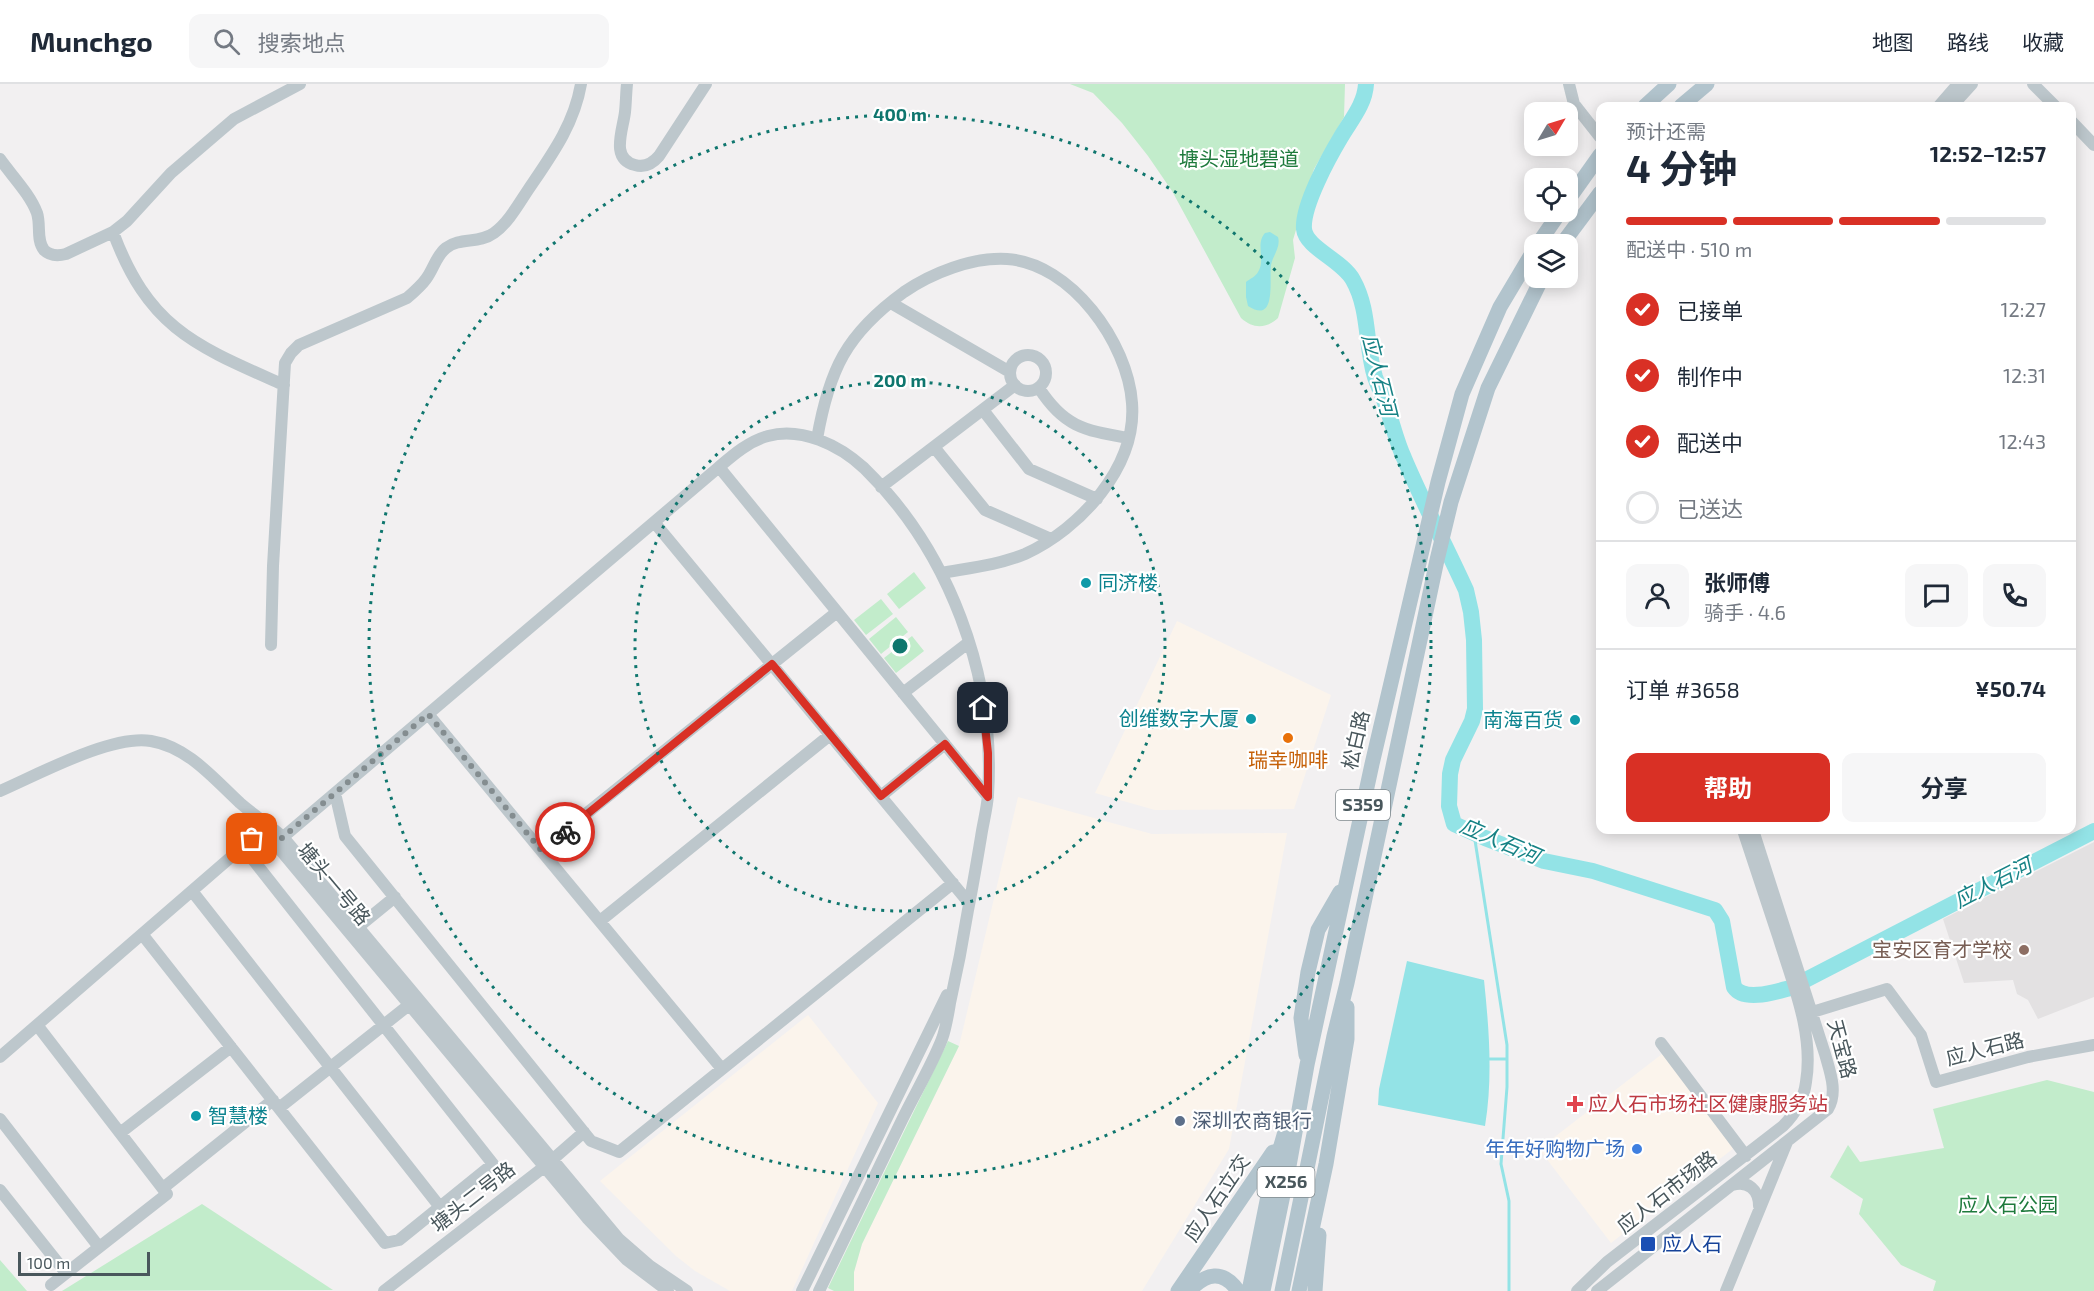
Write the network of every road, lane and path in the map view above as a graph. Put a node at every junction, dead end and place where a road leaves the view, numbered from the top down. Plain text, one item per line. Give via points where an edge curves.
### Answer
1 (300, 84) edge
2 (581, 84) edge
3 (627, 84) edge
4 (706, 84) edge
5 (1569, 84) edge
6 (1669, 84) edge
7 (1707, 84) edge
8 (1958, 84) edge
9 (1972, 84) edge
10 (2033, 84) edge
11 (1649, 102) edge
12 (1686, 102) edge
13 (1942, 102) edge
14 (1956, 102) edge
15 (2051, 102) edge
16 (2076, 126) edge
17 (1596, 132) edge
18 (2094, 146) edge
19 (0, 159) edge
20 (1596, 161) edge
21 (1578, 186) edge
22 (1596, 198) edge
23 (113, 232) junction
24 (1569, 234) edge
25 (1524, 267) edge
26 (1537, 288) edge
27 (891, 303) junction
28 (1010, 372) junction
29 (284, 385) junction
30 (1015, 386) junction
31 (1039, 388) junction
32 (983, 410) junction
33 (1128, 438) junction
34 (817, 439) junction
35 (934, 447) junction
36 (718, 467) junction
37 (881, 487) junction
38 (1096, 499) junction
39 (654, 522) junction
40 (1051, 539) junction
41 (941, 573) junction
42 (837, 612) junction
43 (968, 643) junction
44 (271, 645) dead end
45 (772, 664) junction
46 (903, 693) junction
47 (428, 714) junction
48 (830, 735) junction
49 (945, 744) junction
50 (0, 791) edge
51 (335, 793) junction
52 (881, 796) junction
53 (988, 797) junction
54 (266, 827) junction
55 (1744, 834) edge
56 (1754, 834) edge
57 (279, 840) junction
58 (243, 847) junction
59 (541, 850) junction
60 (953, 883) junction
61 (192, 891) junction
62 (395, 897) junction
63 (969, 903) junction
64 (600, 921) junction
65 (354, 931) junction
66 (142, 934) junction
67 (1793, 968) junction
68 (956, 978) junction
69 (1347, 983) junction
70 (413, 1002) junction
71 (1807, 1014) junction
72 (37, 1025) junction
73 (383, 1025) junction
74 (1661, 1042) dead end
75 (2094, 1045) edge
76 (231, 1047) junction
77 (0, 1057) edge
78 (330, 1067) junction
79 (722, 1069) junction
80 (1306, 1069) junction
81 (276, 1104) junction
82 (0, 1119) edge
83 (1287, 1125) junction
84 (1783, 1126) joint
85 (584, 1132) junction
86 (120, 1133) junction
87 (1787, 1141) junction
88 (1746, 1156) junction
89 (548, 1163) junction
90 (1326, 1164) junction
91 (1729, 1187) junction
92 (163, 1188) junction
93 (0, 1190) edge
94 (440, 1207) junction
95 (1759, 1210) junction
96 (99, 1247) junction
97 (66, 1273) junction
98 (51, 1285) dead end
99 (384, 1291) edge
100 (668, 1291) edge
101 (687, 1291) edge
102 (802, 1291) edge
103 (819, 1291) edge
104 (1178, 1291) edge
105 (1189, 1291) edge
106 (1238, 1291) edge
107 (1249, 1291) edge
108 (1263, 1291) edge
109 (1282, 1291) edge
110 (1299, 1291) edge
111 (1315, 1291) edge
112 (1577, 1291) edge
113 (1597, 1291) edge
114 (1725, 1291) edge

1 - 23 street via 234,119 171,173
2 - 29 street via 561,143 496,232 485,239 449,246 407,298 299,345 285,363
3 - 4 street via 620,153 631,164 647,166 659,156
5 - 17 street via 1574,104
6 - 11 main road
7 - 12 main road
8 - 13 street
9 - 14 street
10 - 15 street
16 - 18 street
19 - 23 street via 33,205 40,242 50,254 66,254
20 - 21 main road
22 - 24 main road
23 - 29 street via 124,262 160,314 211,352
25 - 80 main road, 松白路 / S359 via 1500,308 1462,394 1438,482
26 - 69 main road, 松白路 / S359 via 1488,388 1451,502
27 - 28 street
27 - 33 street via 927,278 978,262 1007,259 1036,266 1065,284 1093,312 1117,350 1132,404
27 - 34 street via 862,328 837,364 826,392
28 - 30 street
28 - 31 street via 1017,358 1039,358 1047,372
29 - 44 street
30 - 31 street via 1028,391
30 - 32 street
31 - 33 street via 1057,412 1078,426
32 - 35 street
32 - 38 street via 1029,469
33 - 38 street via 1110,482
34 - 36 street via 767,436
34 - 37 street via 848,455
35 - 37 street
35 - 40 street via 985,510
36 - 39 street
36 - 42 street
37 - 41 street via 920,536
38 - 40 street
39 - 45 street
39 - 47 street
40 - 41 street via 1012,559
41 - 43 street
42 - 45 street
42 - 46 street
43 - 46 street
43 - 53 street via 983,708
45 - 48 street
45 - 59 street
46 - 49 street
47 - 51 street
47 - 59 street
48 - 52 street
48 - 64 street
49 - 52 street
49 - 53 street
50 - 54 street, 塘头一号路 via 79,756 128,741 148,740 163,744 201,766
51 - 57 street
51 - 62 street via 345,836
52 - 60 street
53 - 63 street
54 - 57 street, 塘头一号路
54 - 58 street
55 - 67 street, 天宝路
56 - 67 street, 天宝路
57 - 65 street, 塘头一号路
58 - 61 street
58 - 73 street
59 - 64 street
60 - 63 street
60 - 79 street
61 - 66 street
61 - 78 street
62 - 65 street
62 - 85 street
63 - 68 street
64 - 79 street
65 - 70 street, 塘头一号路
66 - 72 street
66 - 76 street
67 - 71 street, 天宝路
68 - 102 street
68 - 103 street via 942,1038
69 - 90 main road, S359 via 1347,1039
69 - 109 main road, 松白路 / X256
70 - 73 street
70 - 89 street, 塘头一号路
71 - 75 street, 应人石路 via 1887,988 1921,1035 1936,1082 2028,1057
71 - 84 street, 天宝路 via 1806,1084 1793,1116
71 - 87 street, 天宝路 via 1834,1092 1828,1109
72 - 77 street
72 - 86 street
73 - 78 street
73 - 94 street via 493,1164
74 - 88 street
76 - 81 street
76 - 86 street
78 - 81 street
78 - 94 street
79 - 85 street via 619,1152 591,1141
80 - 83 main road, S359
80 - 108 main road, 松白路 / X256
81 - 92 street
81 - 94 street via 385,1242 399,1240
82 - 96 street
83 - 104 main road, 应人石立交 / S359 via 1259,1176
83 - 107 main road, S359 via 1272,1176
84 - 88 street, 应人石市场路
85 - 89 street, 塘头二号路
86 - 92 street
87 - 91 street, 应人石市场路
87 - 95 street, 天宝路
88 - 112 street, 应人石市场路 via 1608,1262
89 - 99 street, 塘头二号路
89 - 100 street, 塘头一号路 via 612,1246
89 - 101 street, 塘头一号路 via 619,1239
90 - 110 main road, S359
90 - 111 main road, S359
91 - 95 street via 1740,1183 1752,1187 1759,1198
91 - 113 street, 应人石市场路
92 - 96 street via 167,1194
93 - 97 street
95 - 114 street, 天宝路
96 - 97 street
97 - 98 street
105 - 106 main road via 1215,1275 1231,1281

